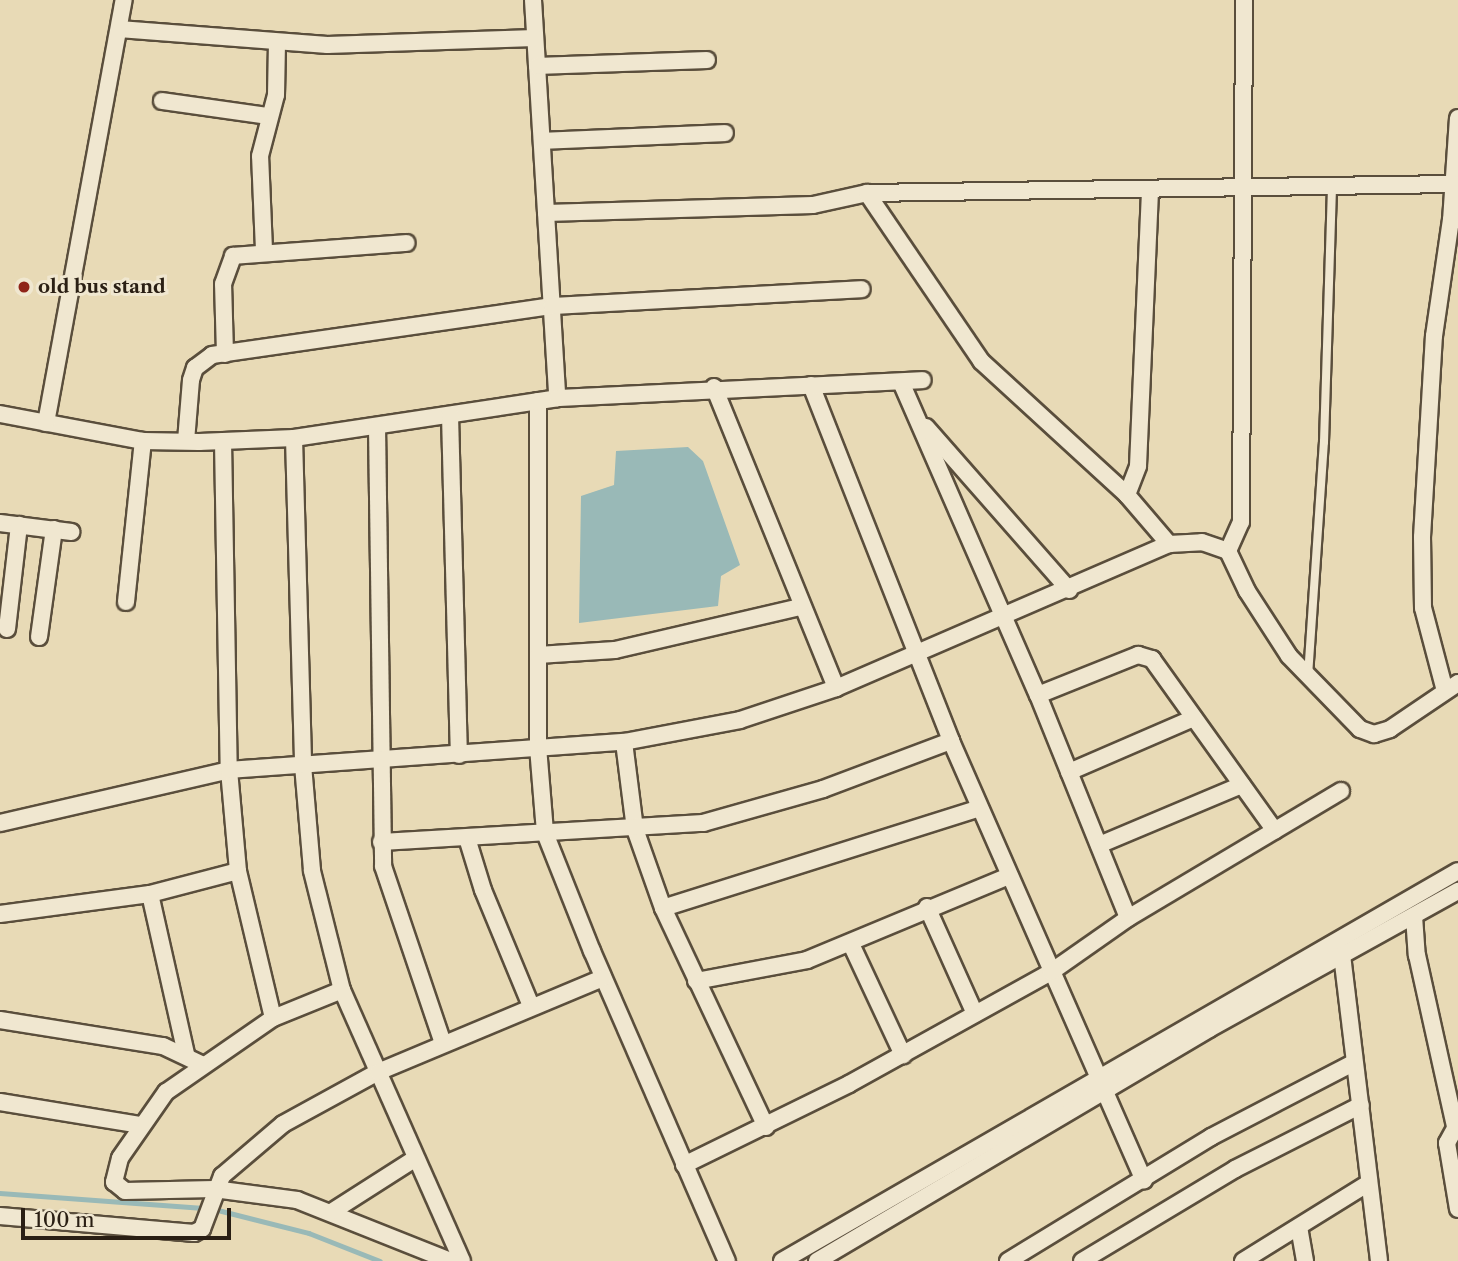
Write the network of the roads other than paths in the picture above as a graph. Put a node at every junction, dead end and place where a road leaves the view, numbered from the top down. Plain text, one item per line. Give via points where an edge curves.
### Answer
1 (124, 0) edge
2 (533, 0) edge
3 (1244, 0) edge
4 (118, 29) junction
5 (535, 38) junction
6 (277, 43) junction
7 (707, 60) dead end
8 (537, 66) junction
9 (162, 101) dead end
10 (268, 116) junction
11 (1458, 118) edge
12 (725, 133) dead end
13 (542, 141) junction
14 (1454, 184) junction
15 (1332, 186) junction
16 (1244, 187) junction
17 (1150, 189) junction
18 (867, 193) junction
19 (546, 213) junction
20 (1455, 220) edge
21 (407, 243) dead end
22 (264, 250) junction
23 (862, 289) dead end
24 (552, 306) junction
25 (225, 354) junction
26 (923, 380) dead end
27 (901, 382) junction
28 (811, 385) junction
29 (714, 387) junction
30 (557, 398) junction
31 (538, 401) junction
32 (0, 414) edge
33 (450, 415) junction
34 (915, 415) junction
35 (46, 423) junction
36 (377, 426) junction
37 (294, 438) junction
38 (143, 441) junction
39 (186, 441) junction
40 (223, 441) junction
41 (1127, 495) junction
42 (0, 523) edge
43 (19, 525) junction
44 (54, 529) junction
45 (71, 532) dead end
46 (1169, 544) junction
47 (1228, 551) junction
48 (1069, 590) junction
49 (126, 602) dead end
50 (800, 607) junction
51 (1002, 617) junction
52 (7, 629) dead end
53 (39, 637) dead end
54 (918, 651) junction
55 (538, 655) junction
56 (1308, 676) junction
57 (1452, 687) edge
58 (836, 688) junction
59 (1038, 695) junction
60 (1194, 719) junction
61 (951, 741) junction
62 (624, 742) junction
63 (538, 747) junction
64 (459, 755) junction
65 (378, 758) junction
66 (303, 765) junction
67 (229, 770) junction
68 (1069, 772) junction
69 (1242, 785) junction
70 (1341, 791) dead end
71 (980, 808) junction
72 (0, 823) edge
73 (635, 829) junction
74 (1275, 831) junction
75 (545, 833) junction
76 (467, 838) junction
77 (381, 842) junction
78 (1098, 845) junction
79 (238, 871) junction
80 (1458, 871) edge
81 (1009, 876) junction
82 (1458, 891) edge
83 (150, 894) junction
84 (927, 907) junction
85 (663, 908) junction
86 (0, 914) edge
87 (1414, 916) junction
88 (1128, 918) junction
89 (851, 944) junction
90 (1342, 956) junction
91 (1051, 972) junction
92 (603, 978) junction
93 (696, 981) junction
94 (342, 990) junction
95 (531, 1006) junction
96 (975, 1014) junction
97 (273, 1018) junction
98 (0, 1020) edge
99 (443, 1043) junction
100 (186, 1054) junction
101 (903, 1055) junction
102 (1353, 1063) junction
103 (201, 1064) junction
104 (378, 1072) junction
105 (1099, 1074) junction
106 (1104, 1091) junction
107 (0, 1102) edge
108 (1361, 1105) junction
109 (1456, 1124) edge
110 (141, 1125) junction
111 (766, 1127) junction
112 (416, 1158) junction
113 (684, 1165) junction
114 (1144, 1180) junction
115 (1367, 1184) junction
116 (213, 1192) junction
117 (1458, 1209) edge
118 (334, 1211) junction
119 (0, 1216) edge
120 (1299, 1227) junction
121 (450, 1261) edge
122 (462, 1261) edge
123 (727, 1261) edge
124 (782, 1261) edge
125 (817, 1261) edge
126 (1008, 1261) edge
127 (1082, 1261) edge
128 (1243, 1261) edge
129 (1305, 1261) edge
130 (1379, 1261) edge

1 - 4 street
2 - 5 street
3 - 16 street
4 - 6 street
4 - 35 street
5 - 6 street
5 - 8 street
6 - 10 street via 276,95
7 - 8 street
8 - 13 street
9 - 10 street
10 - 22 street via 260,156
11 - 14 street
12 - 13 street
13 - 19 street
14 - 15 street
14 - 20 street
15 - 16 street
15 - 56 lane via 1324,442
16 - 17 street
16 - 47 street via 1241,522
17 - 18 street
17 - 41 street via 1138,466
18 - 19 street via 813,205
18 - 41 street via 981,361
19 - 24 street
20 - 57 street via 1434,336 1422,537 1423,608
21 - 22 street
22 - 25 street via 242,252 227,265
23 - 24 street
24 - 25 street
24 - 30 street
25 - 39 street via 212,355 195,368
26 - 27 street
27 - 28 street
27 - 34 street
28 - 29 street
28 - 54 street
29 - 30 street
29 - 50 street
30 - 31 street
31 - 33 street
31 - 55 street
32 - 35 street
33 - 36 street
33 - 64 street
34 - 48 street
34 - 51 street
35 - 38 street
36 - 37 street
36 - 65 street
37 - 40 street
37 - 66 street
38 - 39 street
38 - 49 street
39 - 40 street
40 - 67 street
41 - 46 street
42 - 43 street
43 - 44 street
43 - 52 street
44 - 45 street
44 - 53 street
46 - 47 street via 1202,542
46 - 48 street
47 - 56 street via 1269,627
48 - 51 street
50 - 55 street via 615,650
50 - 58 street
51 - 54 street
51 - 59 street
54 - 58 street
54 - 61 street
55 - 63 street
56 - 57 street via 1360,729 1374,734 1390,729
58 - 62 street via 740,720
59 - 60 street via 1138,655 1152,659
59 - 68 street
60 - 68 street
60 - 69 street
61 - 71 street
61 - 73 street via 752,811
62 - 63 street
62 - 73 street
63 - 64 street
63 - 75 street
64 - 65 street
65 - 66 street
65 - 77 street
66 - 67 street
66 - 94 street via 312,871
67 - 72 street
67 - 79 street
68 - 78 street
69 - 74 street
69 - 78 street
70 - 74 street
71 - 81 street
71 - 85 street
73 - 75 street
73 - 85 street
74 - 88 street
75 - 76 street
75 - 92 street
76 - 77 street
76 - 95 street via 483,890
77 - 99 street via 401,929
78 - 88 street
79 - 83 street
79 - 97 street
80 - 105 street
81 - 84 street
81 - 91 street
82 - 87 street
83 - 86 street
83 - 100 street
84 - 89 street
84 - 96 street
85 - 93 street
87 - 90 street
87 - 109 street via 1417,955
88 - 91 street
89 - 93 street via 807,960
89 - 101 street
90 - 102 street
90 - 106 street
91 - 96 street
91 - 105 street
92 - 95 street
92 - 113 street
93 - 111 street
94 - 97 street
94 - 104 street
95 - 99 street
96 - 101 street
97 - 103 street
98 - 100 street via 163,1046
99 - 104 street
100 - 103 street
101 - 111 street
102 - 108 street
102 - 114 street via 1210,1137
103 - 110 street via 166,1092
104 - 112 street
104 - 116 street via 283,1124 234,1162
105 - 106 street
105 - 124 street
106 - 114 street
106 - 125 street
107 - 110 street
108 - 115 street
108 - 127 street via 1235,1169
109 - 117 street via 1447,1143
110 - 116 street via 114,1172 118,1188
111 - 113 street
112 - 118 street
112 - 122 street
113 - 123 street
114 - 126 street
115 - 120 street
115 - 130 street
116 - 118 street via 297,1200
116 - 119 street via 202,1229 181,1234
118 - 121 street
120 - 128 street
120 - 129 street

